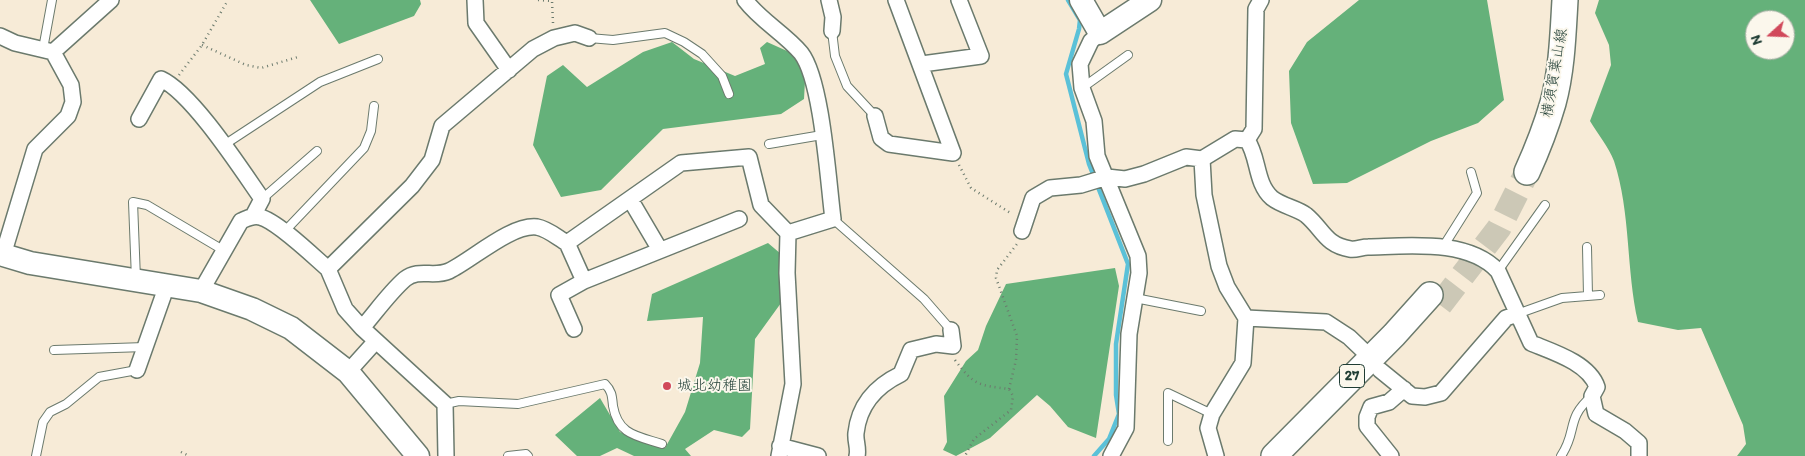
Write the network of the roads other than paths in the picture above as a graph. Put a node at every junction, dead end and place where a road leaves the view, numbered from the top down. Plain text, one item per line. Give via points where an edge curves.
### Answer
1 (52, 0) edge
2 (111, 0) edge
3 (475, 0) edge
4 (745, 0) edge
5 (829, 0) edge
6 (896, 0) edge
7 (959, 0) edge
8 (1081, 0) edge
9 (1150, 0) edge
10 (1261, 0) edge
11 (1550, 0) edge
12 (1565, 0) edge
13 (832, 31) joint
14 (1100, 33) junction
15 (0, 36) edge
16 (589, 38) joint
17 (48, 51) junction
18 (1128, 55) dead end
19 (378, 59) dead end
20 (922, 64) junction
21 (509, 70) junction
22 (1082, 88) junction
23 (729, 94) dead end
24 (374, 106) dead end
25 (874, 116) joint
26 (139, 119) dead end
27 (822, 135) junction
28 (1247, 140) junction
29 (769, 144) dead end
30 (224, 145) junction
31 (317, 151) dead end
32 (1202, 159) junction
33 (1471, 172) dead end
34 (1107, 177) junction
35 (262, 199) junction
36 (630, 199) junction
37 (1545, 205) dead end
38 (252, 216) junction
39 (833, 218) junction
40 (739, 219) dead end
41 (1024, 226) road end
42 (284, 232) junction
43 (788, 233) junction
44 (567, 243) junction
45 (1443, 247) junction
46 (1588, 247) dead end
47 (223, 250) junction
48 (660, 250) junction
49 (1, 254) edge
50 (328, 269) junction
51 (1498, 271) junction
52 (136, 280) junction
53 (584, 281) junction
54 (166, 285) junction
55 (201, 291) junction
56 (1600, 295) dead end
57 (1588, 296) junction
58 (1135, 298) junction
59 (1435, 300) tunnel mouth
60 (1201, 311) dead end
61 (1517, 314) junction
62 (1246, 318) junction
63 (362, 328) junction
64 (574, 329) dead end
65 (951, 330) joint
66 (376, 342) junction
67 (145, 347) junction
68 (54, 350) dead end
69 (1375, 363) junction
70 (137, 370) joint
71 (348, 372) junction
72 (1404, 389) junction
73 (1592, 396) junction
74 (446, 404) junction
75 (1212, 414) junction
76 (1168, 441) dead end
77 (662, 444) dead end
78 (780, 451) edge
79 (36, 456) edge
80 (418, 456) edge
81 (446, 456) edge
82 (508, 456) edge
83 (528, 456) edge
84 (818, 456) edge
85 (857, 456) edge
86 (1111, 456) edge
87 (1216, 456) edge
88 (1274, 456) edge
89 (1296, 456) edge
90 (1390, 456) edge
91 (1561, 456) edge
92 (1639, 456) edge

1 - 17 lane
2 - 17 street
3 - 21 street via 476,23
4 - 27 street via 802,55 813,76
5 - 13 street
6 - 20 street
7 - 20 street via 981,56
8 - 14 street
9 - 14 street
10 - 28 street via 1256,9 1254,129
11 - 12 main road, 横須賀葉山線 via 1546,56 1521,169 1541,140 1553,102 1561,56
13 - 25 lane via 835,56 847,86
14 - 22 street via 1091,41 1080,64
15 - 17 street
16 - 21 street via 575,33 554,38 533,49
16 - 23 lane via 614,40 665,33 702,54 722,76
17 - 49 street via 71,85 73,102 68,116 35,149
18 - 22 lane
19 - 30 lane via 320,82
20 - 25 street via 953,152 889,144 881,138
21 - 50 street via 442,126 432,160 412,186
22 - 34 street via 1094,121 1097,156
24 - 42 lane via 371,131 364,148
26 - 30 street via 161,80 172,84
27 - 29 lane
27 - 39 street
28 - 32 street via 1235,139
28 - 45 street via 1257,174 1272,198 1306,215 1330,243 1351,249
30 - 35 street
31 - 35 lane
32 - 34 street via 1186,157 1124,179
32 - 62 street via 1204,195 1219,266
33 - 45 lane via 1477,194
34 - 41 street via 1040,192 1033,198
34 - 58 street via 1138,256
35 - 38 street
36 - 43 street via 681,164 749,158 760,204
36 - 44 street
36 - 48 street
37 - 51 lane
38 - 42 street via 261,217
38 - 47 street via 241,221
39 - 43 street
39 - 65 lane via 924,300
40 - 48 street
42 - 50 street
43 - 78 street via 793,384
44 - 53 street
44 - 63 street via 536,227 498,240 448,272 419,272 406,279
45 - 51 street via 1472,252
46 - 57 lane
47 - 52 lane via 147,205 133,202
47 - 55 street
48 - 53 street
49 - 52 street via 30,263
50 - 63 street via 345,309
51 - 61 street
52 - 54 street
53 - 64 street via 559,295
54 - 55 street
54 - 67 street
55 - 71 street via 252,308 291,328
56 - 57 lane
57 - 61 lane via 1562,298
58 - 60 lane
58 - 86 street via 1129,334 1126,428
59 - 69 main road, 27
61 - 72 street via 1506,318 1441,393 1412,396
61 - 73 street via 1531,343 1564,357 1594,377 1597,387
62 - 69 street via 1326,322 1350,337
62 - 75 street via 1243,363
63 - 66 street
65 - 85 street via 953,346 936,344 910,350 901,374 871,394 856,434
66 - 71 street
66 - 74 street
67 - 68 lane
67 - 70 street
69 - 72 street
69 - 88 main road, 27
69 - 89 main road, 27
70 - 79 lane via 99,377 66,404 50,412 43,422
71 - 80 street
72 - 90 street via 1389,402 1371,407 1367,417 1367,426
73 - 91 lane via 1578,408 1572,422 1570,443
73 - 92 street via 1596,414 1639,443
74 - 77 lane via 459,401 518,404 605,384 611,390 615,420 624,430
74 - 81 street
75 - 76 lane via 1168,393
75 - 87 street via 1208,428
78 - 84 street
82 - 83 lane

